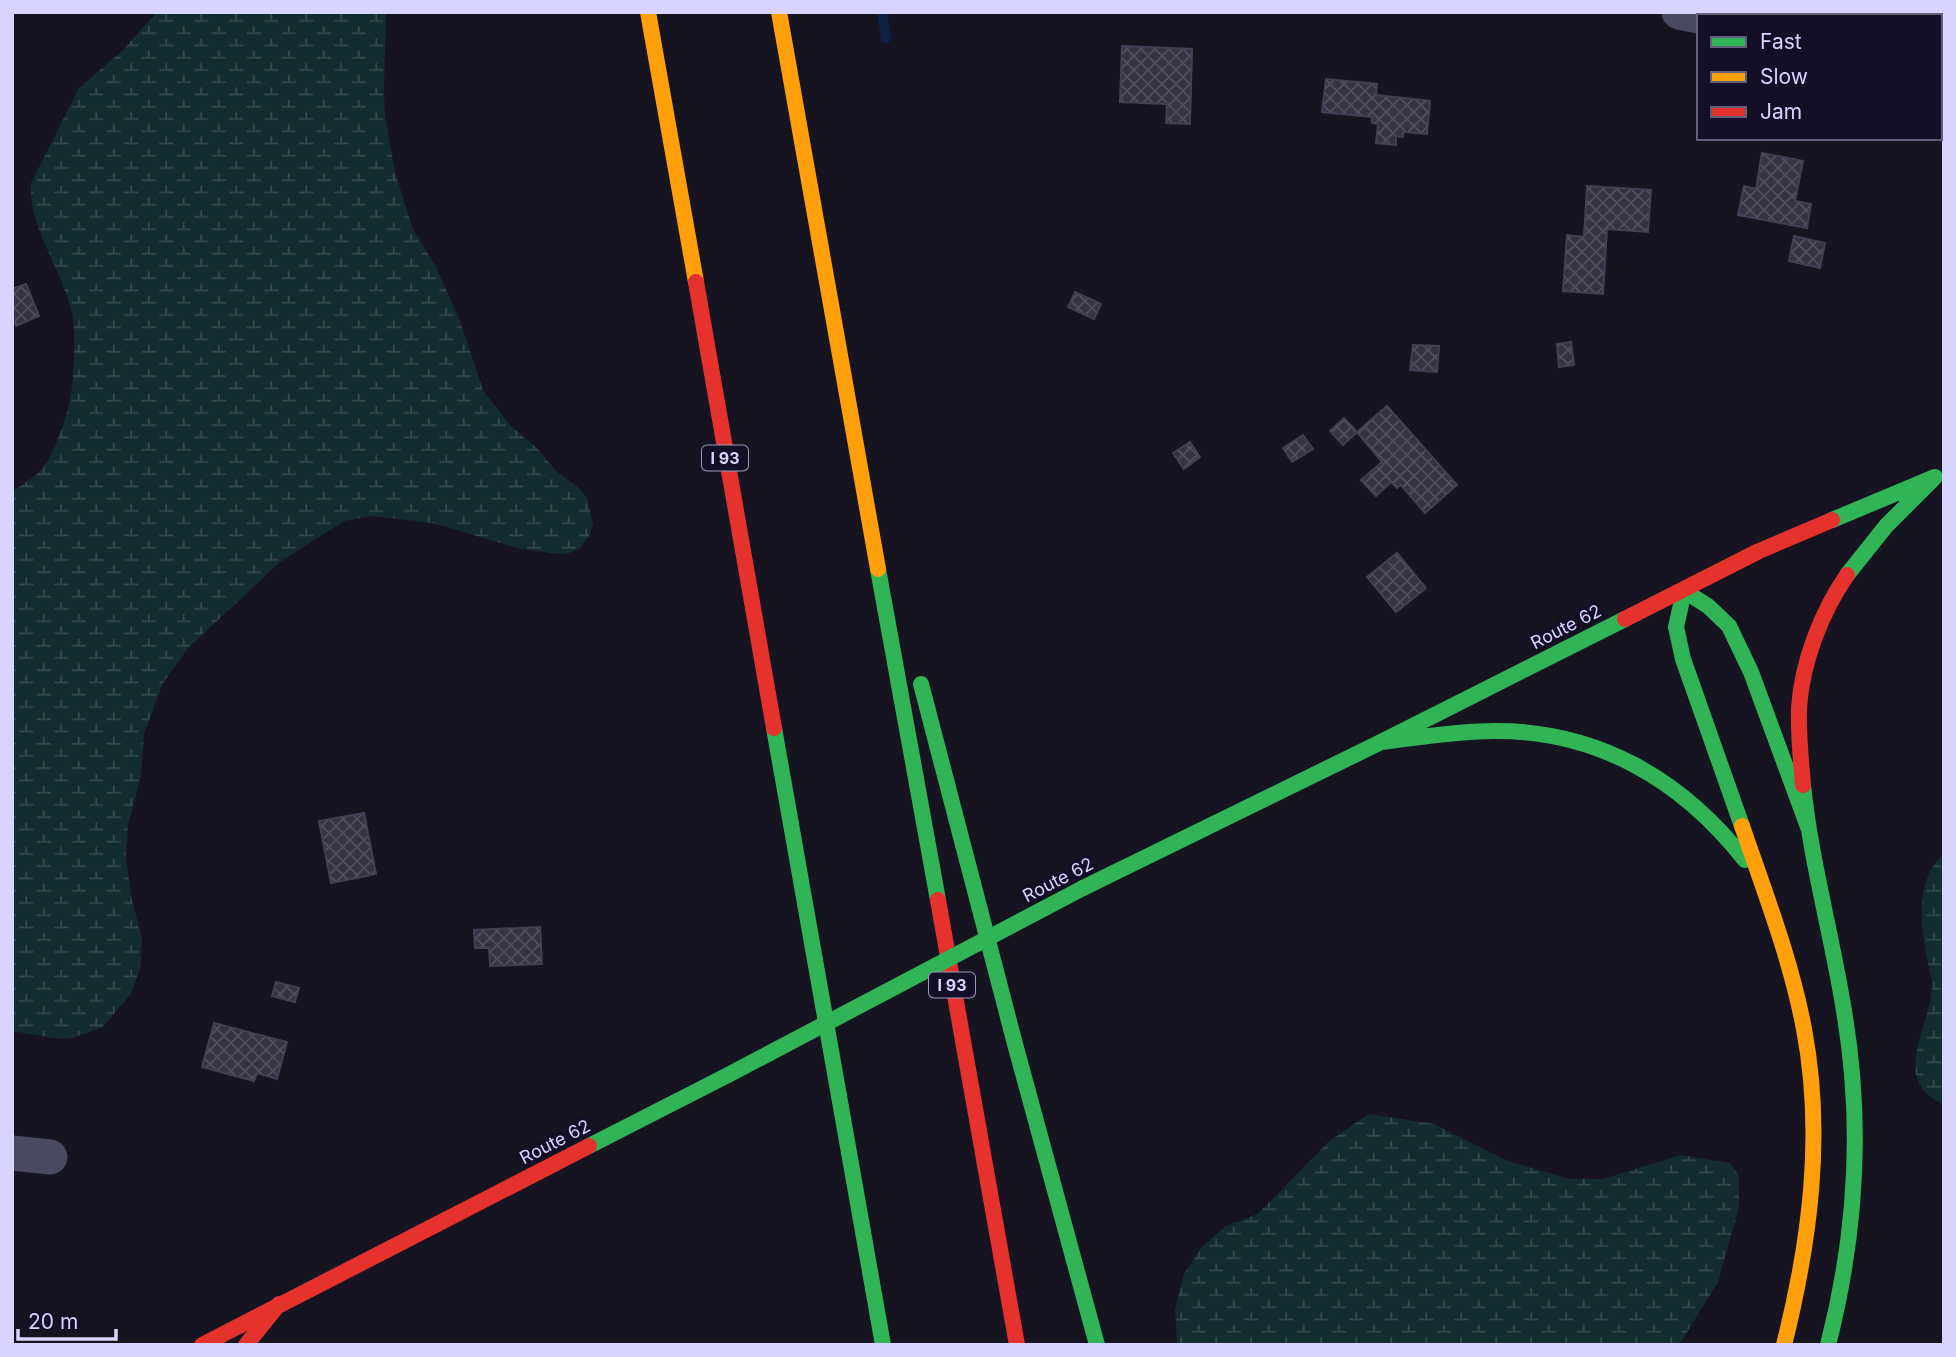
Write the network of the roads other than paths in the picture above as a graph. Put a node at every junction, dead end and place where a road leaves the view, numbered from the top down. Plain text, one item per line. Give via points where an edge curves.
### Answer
1 (648, 12) edge
2 (779, 12) edge
3 (1678, 12) edge
4 (1697, 16) edge
5 (847, 402) junction
6 (1939, 475) edge
7 (1684, 591) junction
8 (904, 618) dead end
9 (918, 671) dead end
10 (1381, 742) junction
11 (1808, 827) junction
12 (803, 904) junction
13 (1770, 908) junction
14 (12, 1153) edge
15 (50, 1157) dead end
16 (835, 1166) dead end
17 (279, 1304) junction
18 (202, 1345) edge
19 (246, 1345) edge
20 (883, 1345) edge
21 (1017, 1345) edge
22 (1097, 1345) edge
23 (1784, 1345) edge
24 (1828, 1345) edge

1 - 12 main road, I 93
2 - 5 main road, I 93
3 - 4 street
5 - 8 main road
5 - 21 main road, I 93
6 - 7 main road, Route 62 via 1759,551
6 - 11 main road via 1875,538 1847,573 1821,621 1800,703
7 - 10 main road, Route 62
7 - 11 main road via 1729,626 1751,671
7 - 13 main road via 1676,627 1683,659
9 - 22 main road
10 - 13 main road via 1483,731 1519,732 1578,742 1625,759 1669,784 1720,829 1759,881
10 - 17 main road, Route 62, bridge via 1083,888
11 - 24 main road via 1846,1017 1854,1081 1856,1137 1849,1253
12 - 16 main road
12 - 20 main road, I 93
13 - 23 main road via 1809,1054 1815,1152 1808,1239
14 - 15 street
17 - 18 main road, Route 62
17 - 19 main road

